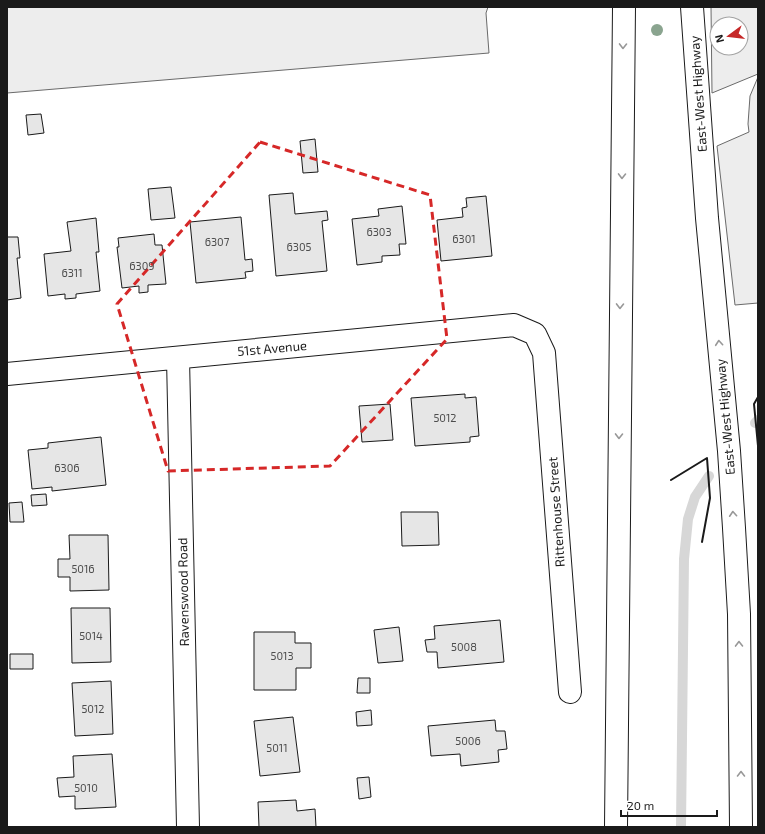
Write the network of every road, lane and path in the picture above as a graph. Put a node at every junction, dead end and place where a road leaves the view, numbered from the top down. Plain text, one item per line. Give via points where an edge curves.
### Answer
1 (624, 7) edge
2 (692, 7) edge
3 (535, 334) joint
4 (178, 358) junction
5 (7, 374) edge
6 (570, 692) dead end
7 (188, 827) edge
8 (616, 827) edge
9 (741, 827) edge

1 -> 8 main road
9 -> 2 main road, East-West Highway via 739,614 734,528 707,218
3 - 4 main road, 51st Avenue via 514,325
3 - 6 main road, Rittenhouse Street via 544,353
4 - 5 main road, 51st Avenue
4 - 7 main road, Ravenswood Road

